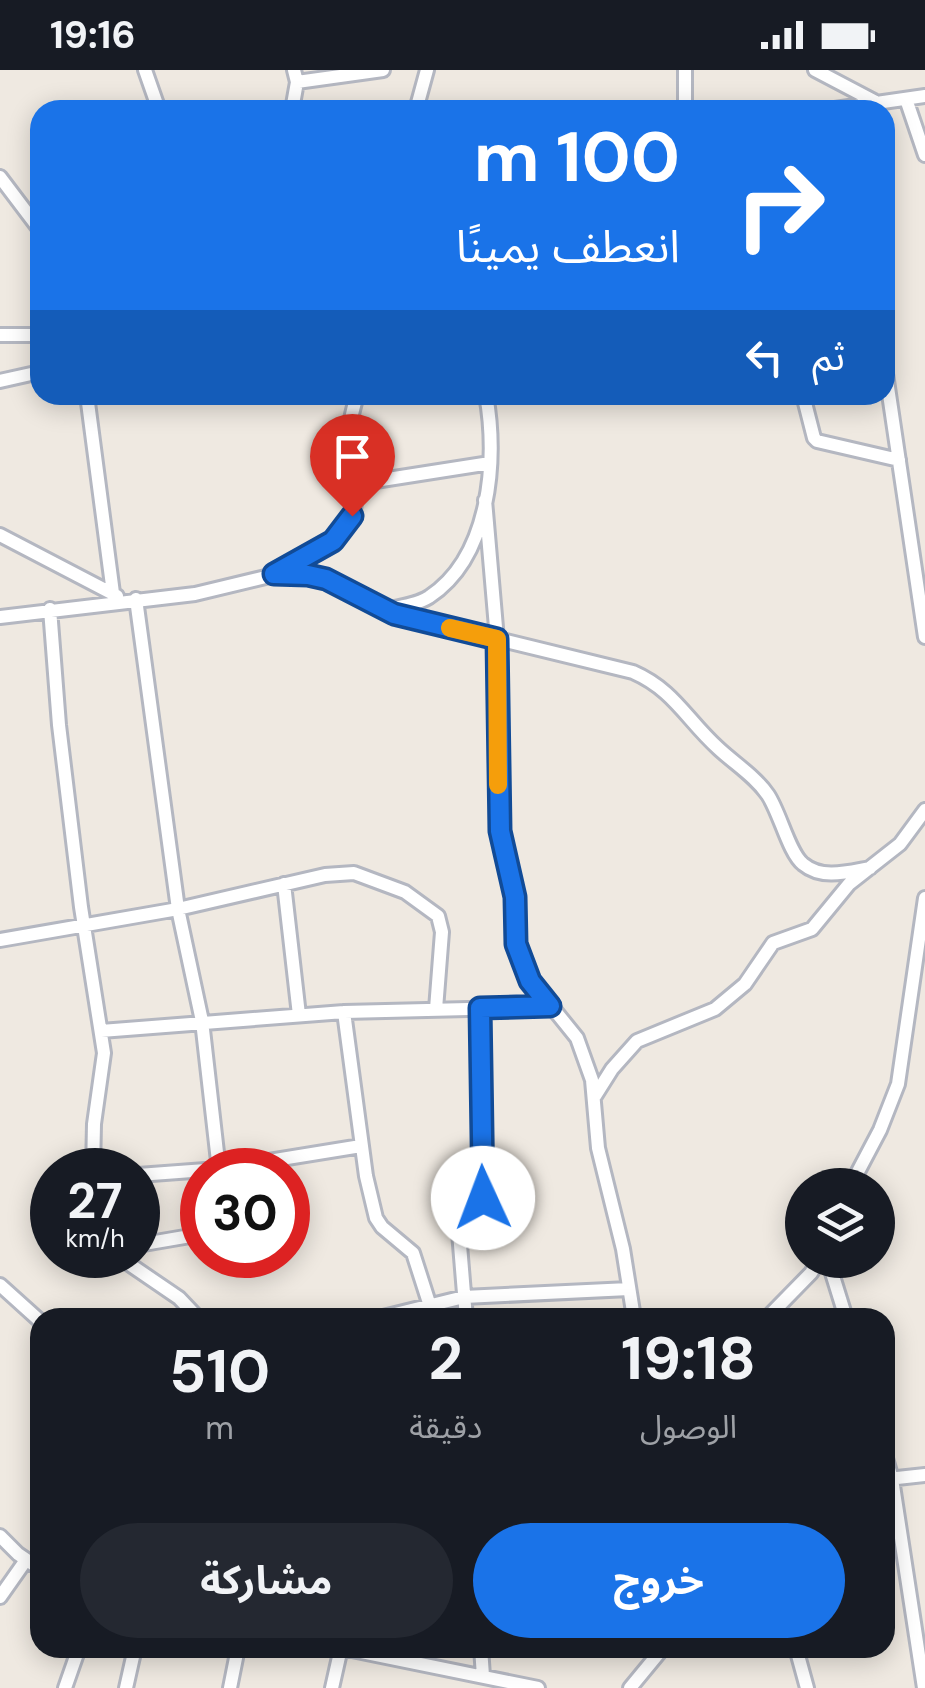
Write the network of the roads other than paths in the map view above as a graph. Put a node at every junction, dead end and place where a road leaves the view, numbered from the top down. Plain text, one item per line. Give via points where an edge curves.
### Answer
1 (145, 70) edge
2 (384, 70) edge
3 (427, 70) edge
4 (685, 70) edge
5 (815, 70) edge
6 (296, 76) edge
7 (925, 96) edge
8 (906, 99) junction
9 (155, 100) edge
10 (419, 100) edge
11 (686, 100) edge
12 (872, 100) edge
13 (890, 100) edge
14 (925, 156) edge
15 (0, 177) edge
16 (30, 217) edge
17 (0, 335) edge
18 (30, 335) edge
19 (30, 373) edge
20 (0, 381) edge
21 (89, 405) edge
22 (355, 405) edge
23 (488, 405) edge
24 (806, 405) edge
25 (890, 405) edge
26 (898, 460) junction
27 (490, 463) junction
28 (356, 484) junction
29 (486, 500) junction
30 (0, 535) edge
31 (274, 574) junction
32 (920, 576) edge
33 (124, 598) junction
34 (50, 609) junction
35 (383, 610) junction
36 (0, 617) edge
37 (925, 636) edge
38 (497, 639) junction
39 (925, 810) edge
40 (870, 868) junction
41 (284, 884) junction
42 (925, 898) edge
43 (178, 910) junction
44 (84, 925) junction
45 (0, 940) edge
46 (550, 1006) junction
47 (480, 1008) junction
48 (436, 1009) junction
49 (344, 1012) junction
50 (299, 1015) junction
51 (202, 1022) junction
52 (101, 1031) junction
53 (595, 1096) junction
54 (361, 1146) junction
55 (93, 1148) edge
56 (217, 1148) edge
57 (310, 1154) edge
58 (860, 1168) edge
59 (150, 1278) edge
60 (807, 1278) edge
61 (834, 1278) edge
62 (0, 1285) edge
63 (630, 1289) junction
64 (464, 1298) junction
65 (430, 1306) junction
66 (188, 1308) edge
67 (422, 1308) edge
68 (465, 1308) edge
69 (633, 1308) edge
70 (777, 1308) edge
71 (843, 1308) edge
72 (30, 1312) edge
73 (925, 1475) edge
74 (895, 1478) edge
75 (895, 1520) edge
76 (0, 1536) edge
77 (26, 1560) junction
78 (30, 1563) edge
79 (0, 1597) edge
80 (76, 1658) edge
81 (133, 1658) edge
82 (236, 1658) edge
83 (339, 1658) edge
84 (392, 1658) edge
85 (482, 1658) edge
86 (655, 1658) edge
87 (799, 1658) edge
88 (483, 1676) junction
89 (65, 1688) edge
90 (126, 1688) edge
91 (230, 1688) edge
92 (332, 1688) edge
93 (538, 1688) edge
94 (630, 1688) edge
95 (807, 1688) edge
96 (924, 1688) edge

1 - 9 street
2 - 6 street
3 - 10 street
4 - 11 street
5 - 12 street
7 - 8 street
8 - 13 street
8 - 14 street
15 - 16 street
17 - 18 street
19 - 20 street
21 - 33 street
22 - 28 street via 348,438
23 - 27 street
24 - 26 street via 817,441
25 - 26 street
26 - 32 street
27 - 28 street
27 - 29 street
28 - 31 street via 356,506 344,531
29 - 35 street via 467,551 442,586 416,603
29 - 38 street
30 - 33 street
31 - 33 street via 195,594
31 - 35 street via 326,579
32 - 37 street
33 - 34 street
33 - 43 street
34 - 36 street
34 - 44 street
35 - 38 street
38 - 40 street via 632,672 659,685 767,793 801,862 822,873
38 - 46 street via 500,831 515,897 516,944 530,981
39 - 40 street via 900,844
40 - 53 street via 812,929 773,944 724,1003 637,1041
41 - 43 street
41 - 48 street via 354,874 405,892 438,916
41 - 50 street
42 - 58 street via 898,1084
43 - 44 street
43 - 51 street
44 - 45 street
44 - 52 street
46 - 47 street
46 - 53 street via 577,1038
47 - 48 street
47 - 64 street via 483,1196 457,1208
48 - 49 street
49 - 50 street
49 - 54 street
50 - 51 street
51 - 52 street
51 - 56 street
52 - 55 street via 104,1069
53 - 63 street via 598,1148
54 - 57 street
54 - 65 street via 376,1218 414,1253
59 - 66 street
60 - 70 street
61 - 71 street
62 - 72 street
63 - 64 street
63 - 69 street
64 - 65 street
64 - 68 street
65 - 67 street
73 - 74 street
75 - 96 street
76 - 77 street
77 - 78 street
77 - 79 street
80 - 89 street
81 - 90 street
82 - 91 street
83 - 92 street
84 - 88 street
85 - 88 street
86 - 94 street
87 - 95 street
88 - 93 street

